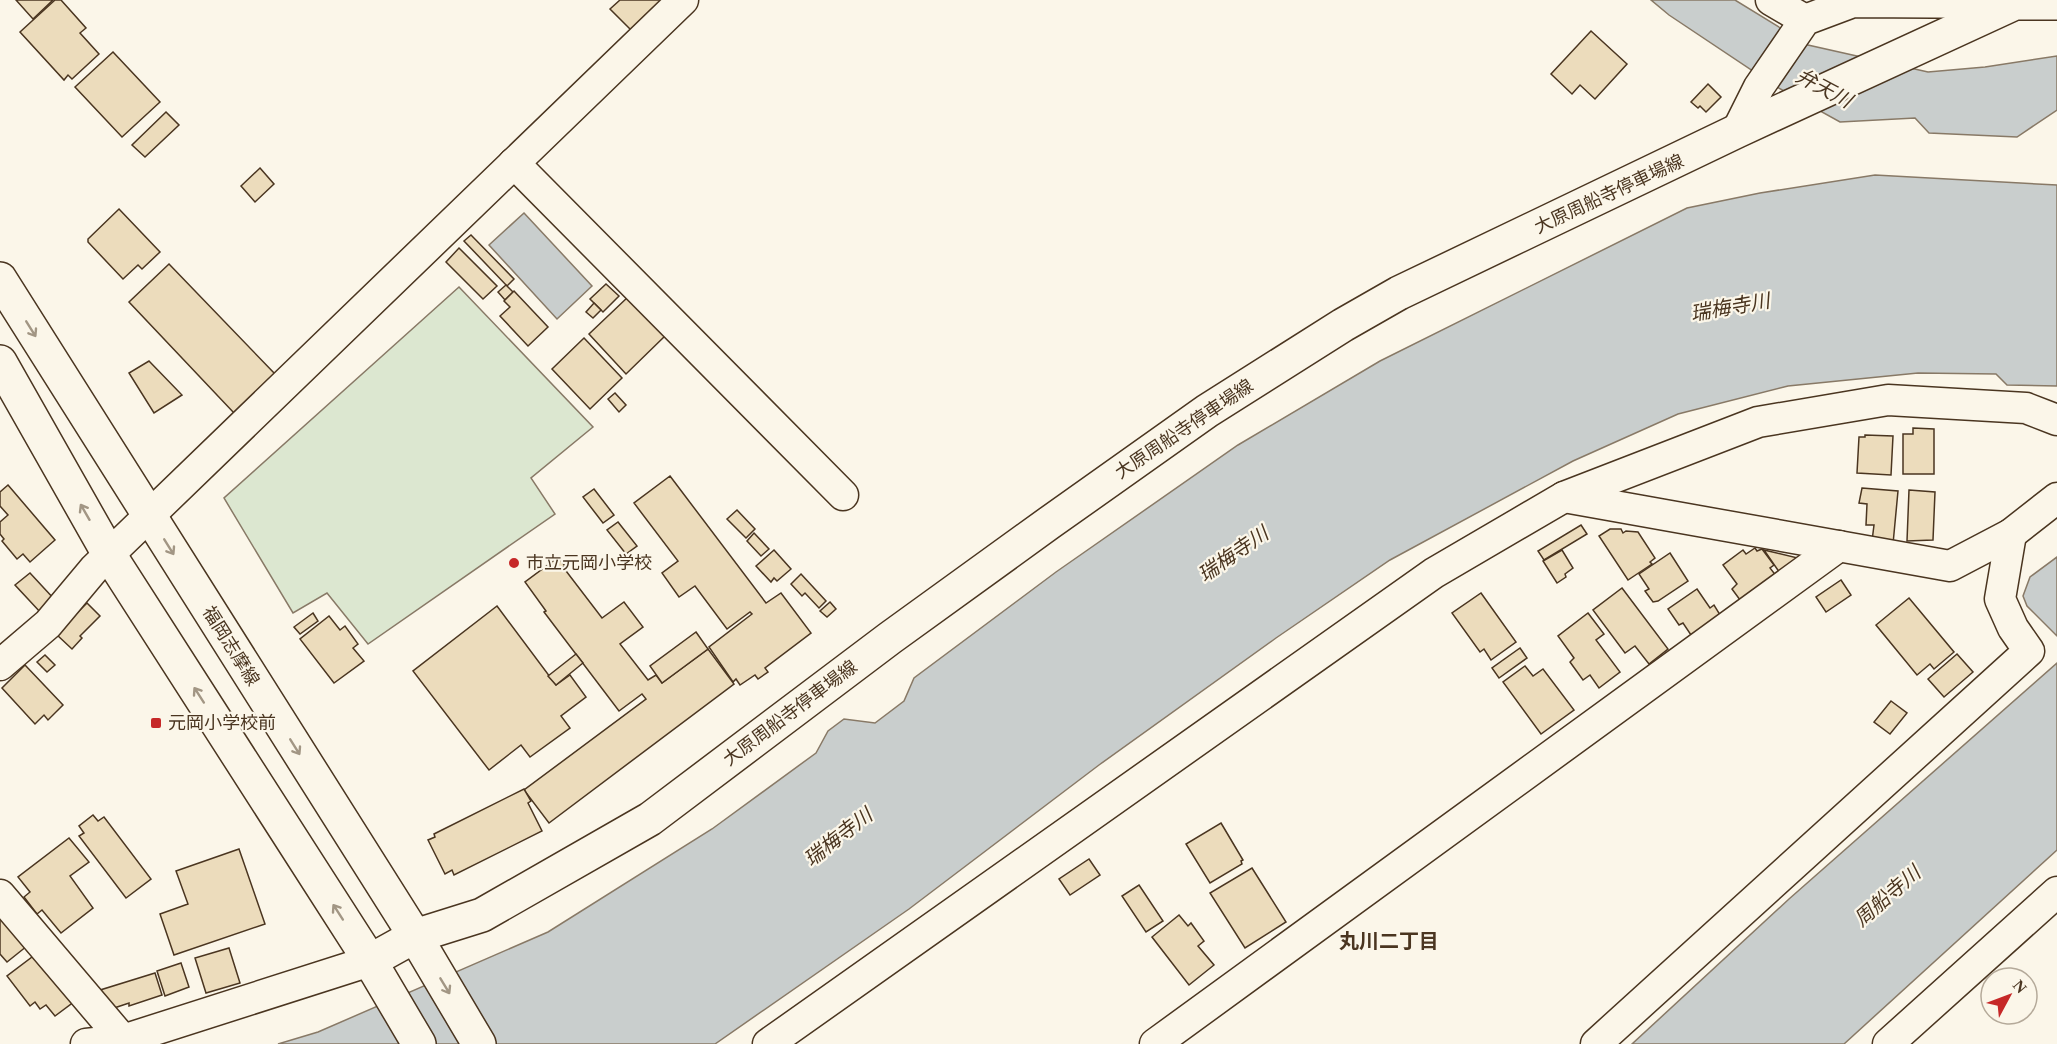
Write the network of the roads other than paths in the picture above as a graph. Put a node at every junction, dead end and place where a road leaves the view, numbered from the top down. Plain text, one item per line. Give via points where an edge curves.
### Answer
1 (683, 0) edge
2 (1770, 0) edge
3 (2015, 1) edge
4 (2057, 3) edge
5 (1805, 20) junction
6 (1737, 131) junction
7 (514, 163) junction
8 (0, 279) edge
9 (0, 362) edge
10 (2057, 420) edge
11 (843, 495) dead end
12 (1564, 497) junction
13 (2057, 498) edge
14 (149, 517) junction
15 (2011, 534) junction
16 (1839, 546) junction
17 (110, 556) junction
18 (0, 665) edge
19 (2057, 892) edge
20 (0, 895) edge
21 (415, 936) junction
22 (370, 961) junction
23 (1908, 1038) edge
24 (123, 1040) junction
25 (86, 1044) edge
26 (419, 1044) edge
27 (479, 1044) edge
28 (768, 1044) edge
29 (1155, 1044) edge
30 (1596, 1044) edge

1 - 7 street
2 - 5 street
3 - 4 main road, 大原周船寺停車場線
3 - 5 street via 1852,2
3 - 6 main road, 大原周船寺停車場線
5 - 6 street via 1759,87
6 - 21 main road, 大原周船寺停車場線 via 1399,293 1343,325 1207,411 1048,523 650,819 482,915
7 - 11 street
7 - 14 street
8 -> 14 main road, 福岡志摩線
17 -> 9 main road
10 - 12 street via 2026,408 1888,400 1758,422
12 - 16 street
12 - 28 street via 1434,573
13 - 15 street
14 - 17 street
14 -> 21 main road, 福岡志摩線
15 - 16 street via 1950,566
15 - 30 street via 2000,599 2029,651
16 - 29 street
17 - 18 street via 94,569 48,624
22 -> 17 main road
19 - 23 street
20 - 24 street
21 - 22 main road, 大原周船寺停車場線
21 -> 27 main road, 福岡志摩線
22 - 24 street
22 - 26 main road
24 - 25 street

